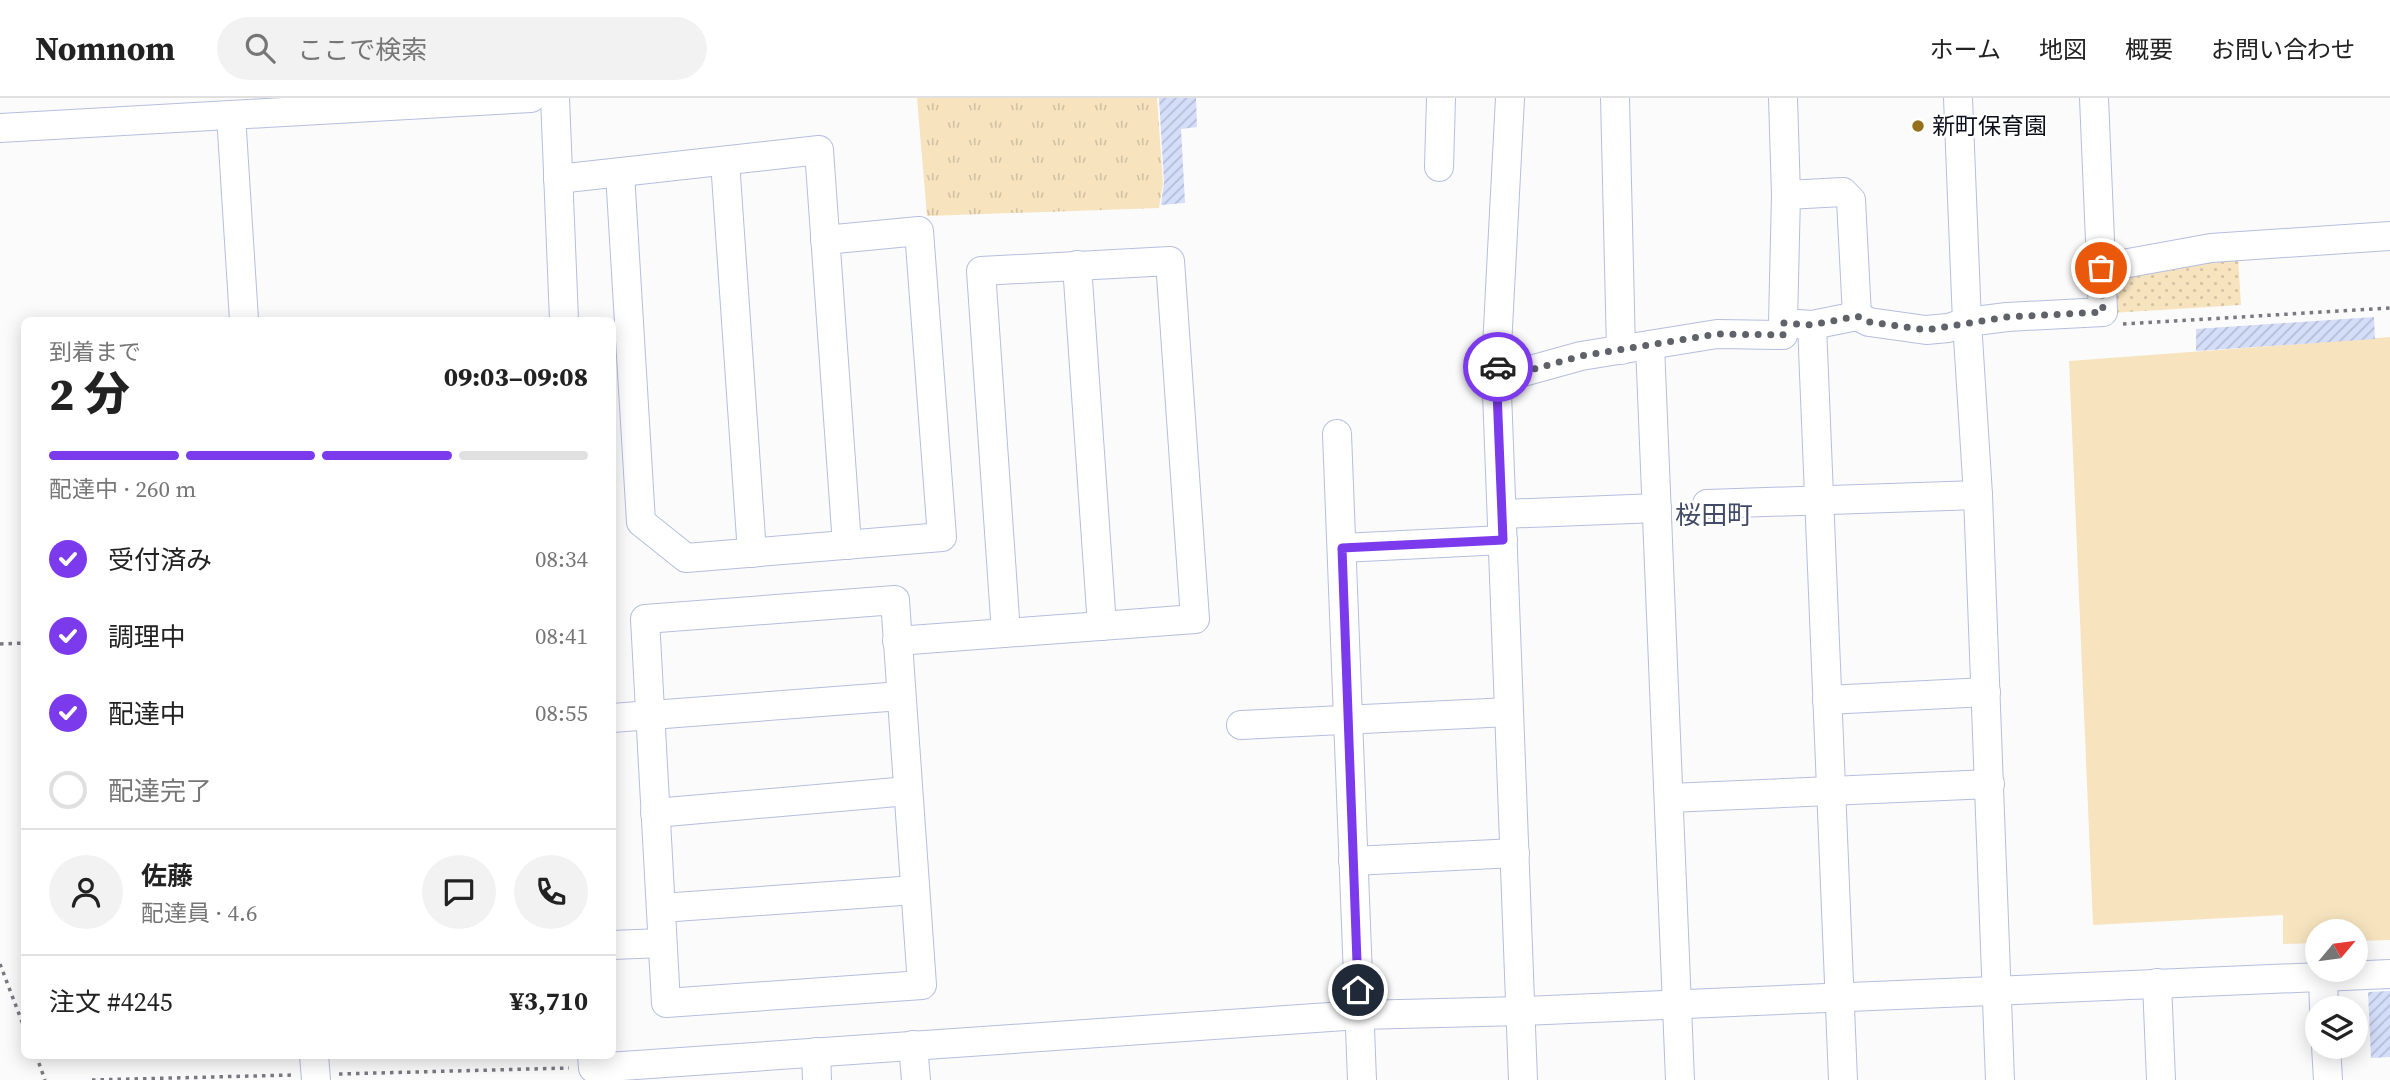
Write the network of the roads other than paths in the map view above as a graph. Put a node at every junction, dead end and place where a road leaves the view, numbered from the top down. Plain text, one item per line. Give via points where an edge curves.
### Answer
1 (531, 98) edge
2 (555, 98) edge
3 (1441, 98) edge
4 (1510, 98) edge
5 (1615, 98) edge
6 (1783, 98) edge
7 (1958, 98) edge
8 (2094, 98) edge
9 (269, 105) edge
10 (231, 115) junction
11 (0, 128) edge
12 (725, 161) junction
13 (1439, 167) dead end
14 (620, 173) junction
15 (558, 179) junction
16 (1786, 195) junction
17 (2390, 236) edge
18 (825, 240) junction
19 (1077, 265) junction
20 (2101, 268) junction
21 (1857, 316) junction
22 (244, 317) edge
23 (564, 317) edge
24 (1967, 322) junction
25 (1783, 323) junction
26 (1812, 325) junction
27 (1650, 345) junction
28 (1621, 350) junction
29 (1496, 366) junction
30 (1337, 434) dead end
31 (1978, 495) junction
32 (1819, 502) junction
33 (1707, 504) dead end
34 (1657, 508) junction
35 (1502, 527) junction
36 (846, 545) junction
37 (1342, 548) junction
38 (752, 553) junction
39 (1102, 626) junction
40 (1006, 633) junction
41 (897, 640) junction
42 (1986, 692) junction
43 (901, 695) junction
44 (1827, 699) junction
45 (1509, 712) junction
46 (650, 715) junction
47 (616, 718) edge
48 (1348, 720) junction
49 (1241, 725) dead end
50 (1990, 784) junction
51 (908, 791) junction
52 (1831, 791) junction
53 (1668, 798) junction
54 (655, 813) junction
55 (1515, 853) junction
56 (1353, 861) junction
57 (915, 890) junction
58 (661, 908) junction
59 (662, 943) junction
60 (616, 945) edge
61 (2390, 974) edge
62 (2368, 975) edge
63 (2305, 977) edge
64 (2157, 983) junction
65 (1998, 989) junction
66 (1839, 997) junction
67 (1677, 1004) junction
68 (1522, 1011) junction
69 (1359, 1015) junction
70 (913, 1045) junction
71 (817, 1052) junction
72 (2327, 1059) edge
73 (592, 1062) edge
74 (638, 1072) edge
75 (817, 1080) edge
76 (916, 1080) edge
77 (1362, 1080) edge
78 (1523, 1080) edge
79 (1680, 1080) edge
80 (1843, 1080) edge
81 (2000, 1080) edge
82 (2161, 1080) edge
83 (2328, 1080) edge

1 - 9 street
2 - 15 street
3 - 13 street
4 - 29 street
5 - 28 street
6 - 16 street
7 - 24 street
8 - 20 street
9 - 10 street
10 - 11 street
10 - 22 street
12 - 14 street
12 - 18 street via 819,150
12 - 38 street
14 - 15 street
14 - 38 street via 641,522 686,558
15 - 23 street
16 - 21 street via 1843,192 1851,200
16 - 25 street
17 - 20 street via 2211,248
18 - 36 street
18 - 36 street via 919,232 942,537
19 - 39 street
19 - 39 street via 1170,261 1195,619
19 - 40 street via 981,271
20 - 24 street via 2103,312
21 - 24 street via 1926,330
21 - 26 street
24 - 31 street
25 - 26 street
25 - 27 street via 1783,335 1717,334
26 - 32 street
27 - 28 street
27 - 34 street
28 - 29 street via 1523,372
29 - 35 street
30 - 37 street
31 - 32 street
31 - 42 street
32 - 33 street
32 - 44 street
34 - 35 street
34 - 53 street
35 - 37 street
35 - 45 street
36 - 38 street
37 - 48 street
39 - 40 street
40 - 41 street
41 - 43 street
41 - 46 street via 895,600 645,619
42 - 44 street
42 - 50 street
43 - 46 street
43 - 51 street
44 - 52 street
45 - 48 street
45 - 55 street
46 - 47 street
46 - 54 street
48 - 49 street
48 - 56 street
50 - 52 street
50 - 65 street
51 - 54 street
51 - 57 street
52 - 53 street
52 - 66 street
53 - 67 street
54 - 58 street
55 - 56 street
55 - 68 street
56 - 69 street
57 - 58 street
57 - 59 street via 922,985 666,1003
58 - 59 street
59 - 60 street
61 - 62 street
63 - 64 street
64 - 65 street
64 - 82 street
65 - 66 street
65 - 81 street
66 - 67 street
66 - 80 street
67 - 68 street
67 - 79 street
68 - 69 street
68 - 78 street
69 - 70 street
69 - 77 street
70 - 71 street
70 - 76 street
71 - 74 street
71 - 75 street
72 - 83 street
73 - 74 street

